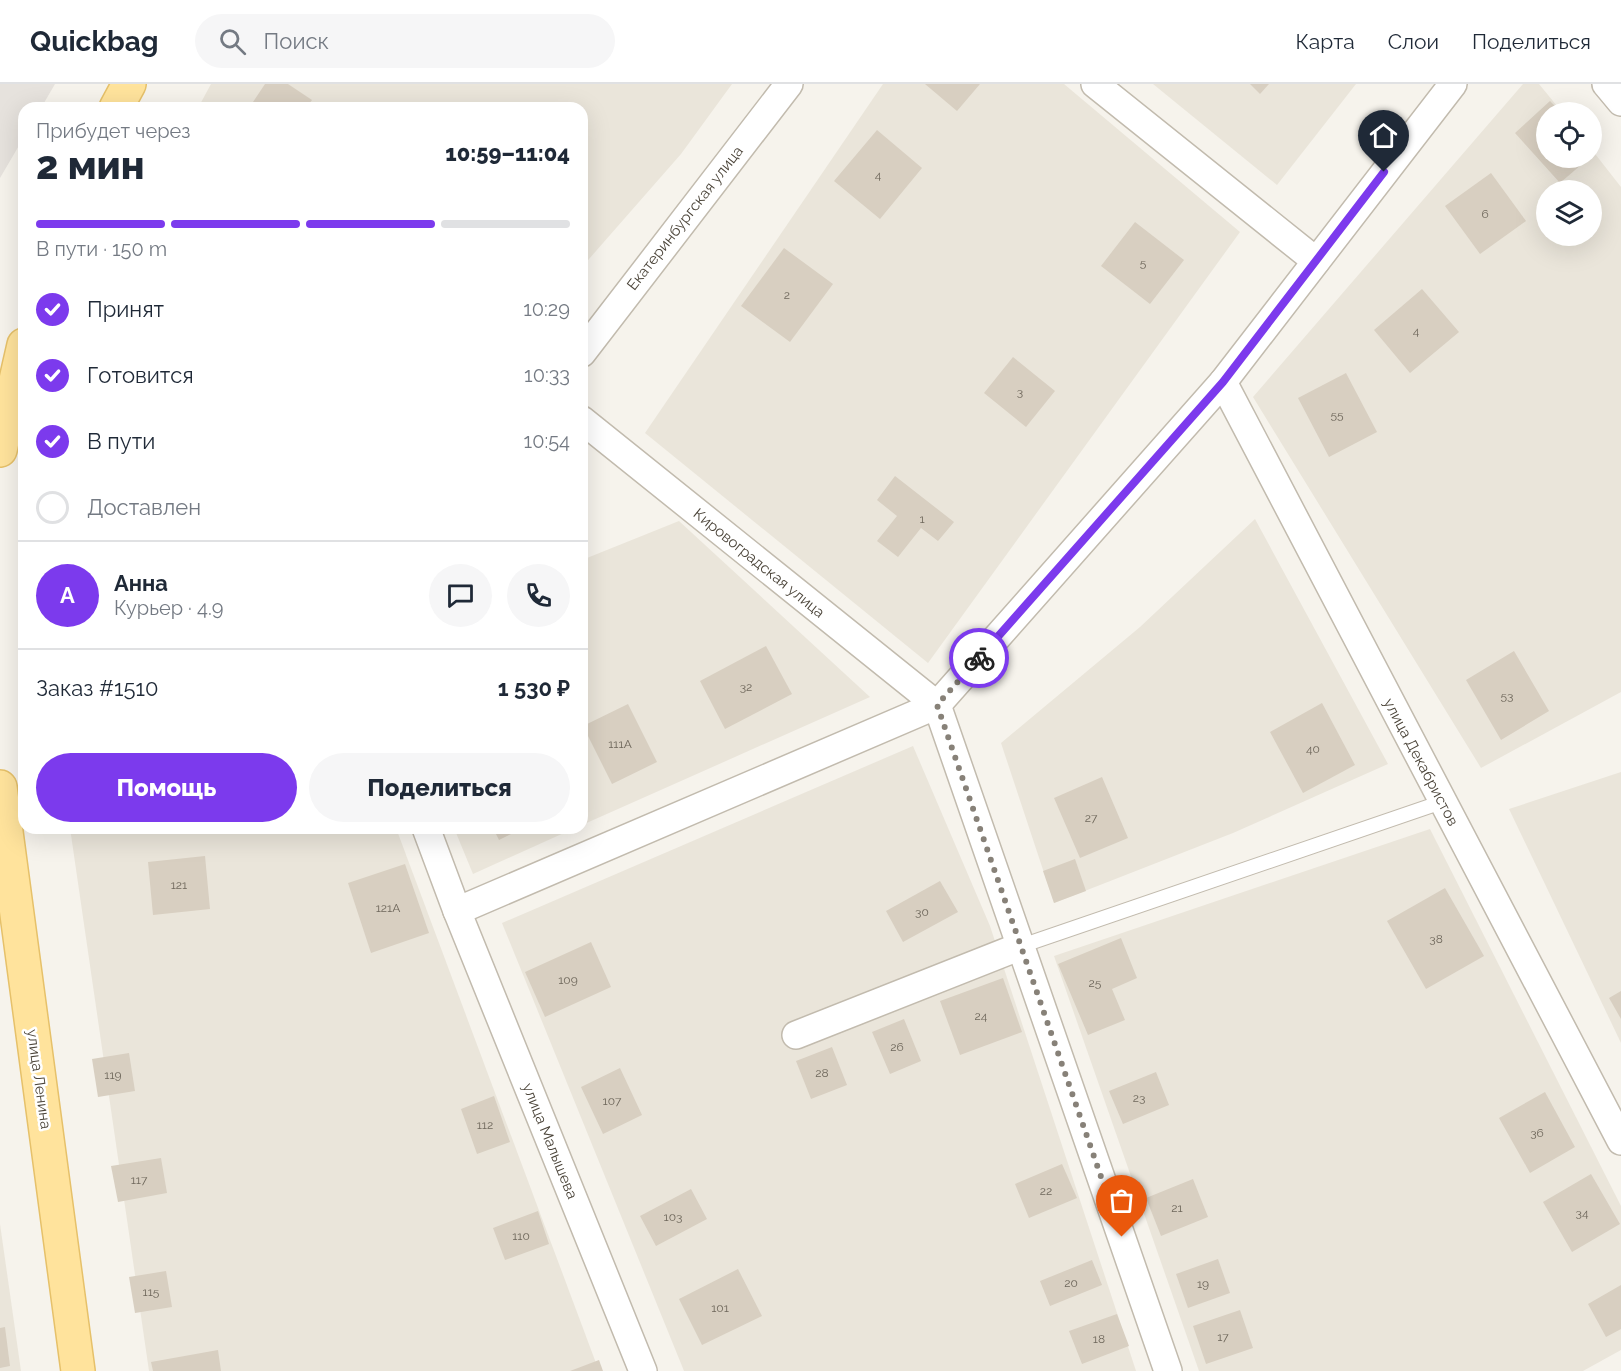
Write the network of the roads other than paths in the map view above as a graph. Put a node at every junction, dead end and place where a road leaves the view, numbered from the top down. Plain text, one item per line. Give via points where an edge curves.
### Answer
1 (129, 84) edge
2 (789, 84) edge
3 (1095, 84) edge
4 (1453, 84) edge
5 (1606, 84) edge
6 (119, 102) edge
7 (1621, 102) edge
8 (1316, 261) junction
9 (588, 345) edge
10 (18, 361) edge
11 (1223, 382) junction
12 (6, 392) edge
13 (588, 425) edge
14 (0, 450) edge
15 (937, 705) junction
16 (0, 787) edge
17 (1442, 802) junction
18 (428, 834) edge
19 (457, 911) junction
20 (1021, 946) junction
21 (796, 1035) dead end
22 (1621, 1141) edge
23 (78, 1371) edge
24 (643, 1371) edge
25 (1168, 1371) edge

1 - 6 main road
2 - 9 street, Екатеринбургская улица
3 - 8 street
4 - 8 street
5 - 7 street
8 - 11 street
10 - 12 main road
11 - 15 street
11 - 17 street, улица Декабристов
12 - 14 main road
13 - 15 street, Кировоградская улица
15 - 19 street
15 - 20 street
16 - 23 main road, улица Ленина
17 - 20 lane
17 - 22 street, улица Декабристов
18 - 19 street, улица Малышева
19 - 24 street, улица Малышева
20 - 21 street
20 - 25 street

